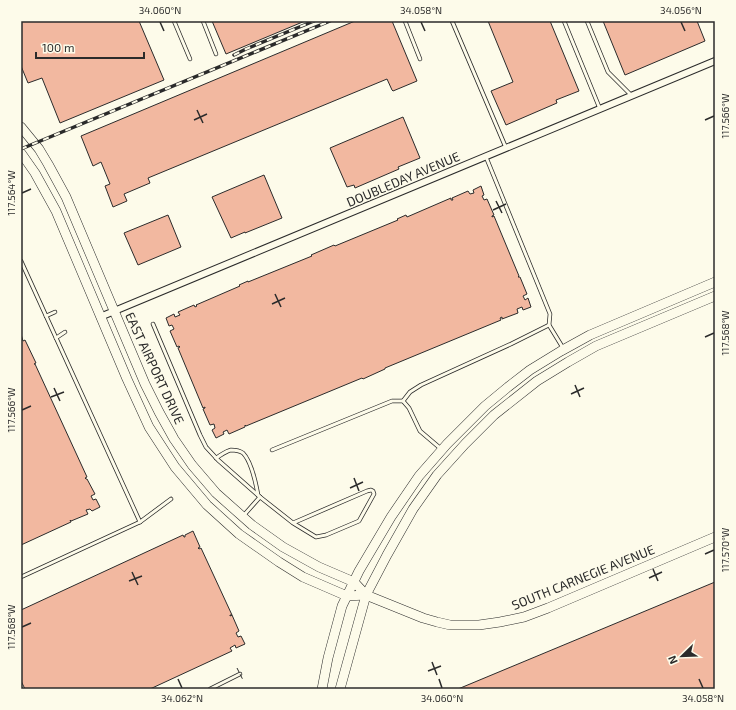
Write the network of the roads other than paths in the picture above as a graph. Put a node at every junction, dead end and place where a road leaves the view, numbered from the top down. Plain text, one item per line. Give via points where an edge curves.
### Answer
1 (174, 21) edge
2 (203, 21) edge
3 (405, 21) edge
4 (452, 21) edge
5 (564, 21) edge
6 (587, 21) edge
7 (216, 54) dead end
8 (190, 59) dead end
9 (420, 59) dead end
10 (715, 61) edge
11 (632, 96) junction
12 (600, 109) junction
13 (21, 127) edge
14 (506, 148) junction
15 (21, 153) edge
16 (486, 157) junction
17 (21, 261) edge
18 (715, 282) edge
19 (715, 296) edge
20 (114, 311) junction
21 (55, 312) dead end
22 (46, 316) junction
23 (100, 317) junction
24 (153, 324) dead end
25 (548, 324) junction
26 (65, 332) dead end
27 (56, 338) junction
28 (564, 349) junction
29 (403, 401) junction
30 (272, 450) dead end
31 (442, 450) junction
32 (216, 458) junction
33 (259, 496) junction
34 (171, 499) dead end
35 (243, 517) junction
36 (140, 522) junction
37 (293, 523) junction
38 (715, 536) edge
39 (21, 577) edge
40 (354, 582) junction
41 (366, 595) junction
42 (347, 596) junction
43 (240, 674) dead end
44 (210, 689) edge
45 (322, 689) edge
46 (340, 689) edge

1 - 8 lane
2 - 7 lane
3 - 9 lane
4 - 14 lane
5 - 12 lane
6 - 11 lane via 608,72
10 - 11 street, DOUBLEDAY AVENUE
11 - 12 street, DOUBLEDAY AVENUE
12 - 14 street, DOUBLEDAY AVENUE
13 - 20 main road, EAST AIRPORT DRIVE via 53,170
14 - 16 street, DOUBLEDAY AVENUE
15 - 23 main road via 56,211
16 - 20 street, DOUBLEDAY AVENUE
16 - 25 lane via 550,314
17 - 22 lane
18 - 28 main road via 590,335
19 - 41 main road via 596,346 537,381 494,415 433,480 386,555
20 - 23 street, DOUBLEDAY AVENUE
20 - 35 main road, EAST AIRPORT DRIVE via 148,391 174,439 216,493
21 - 22 lane
22 - 27 lane
23 - 42 main road via 149,427 175,467 207,505 239,534 279,562 303,577
24 - 32 lane via 200,435
25 - 28 lane
25 - 29 lane via 511,344 421,385 410,392
26 - 27 lane
27 - 36 lane
28 - 31 main road via 530,370 485,406
29 - 30 lane via 392,401
29 - 31 lane via 420,431
31 - 40 main road via 419,476 391,517
32 - 33 lane
32 - 33 lane via 231,450 243,453 254,476
33 - 35 lane
33 - 37 lane
34 - 36 lane
35 - 40 main road, EAST AIRPORT DRIVE via 283,547 319,567
36 - 39 lane
37 - 37 lane via 316,537 326,535 359,521 374,494 373,491 367,491
38 - 41 main road, SOUTH CARNEGIE AVENUE via 548,608 500,622 450,625 423,618
40 - 41 main road, EAST AIRPORT DRIVE
40 - 42 main road
41 - 42 main road
41 - 46 main road
42 - 45 main road via 328,658
43 - 44 lane

